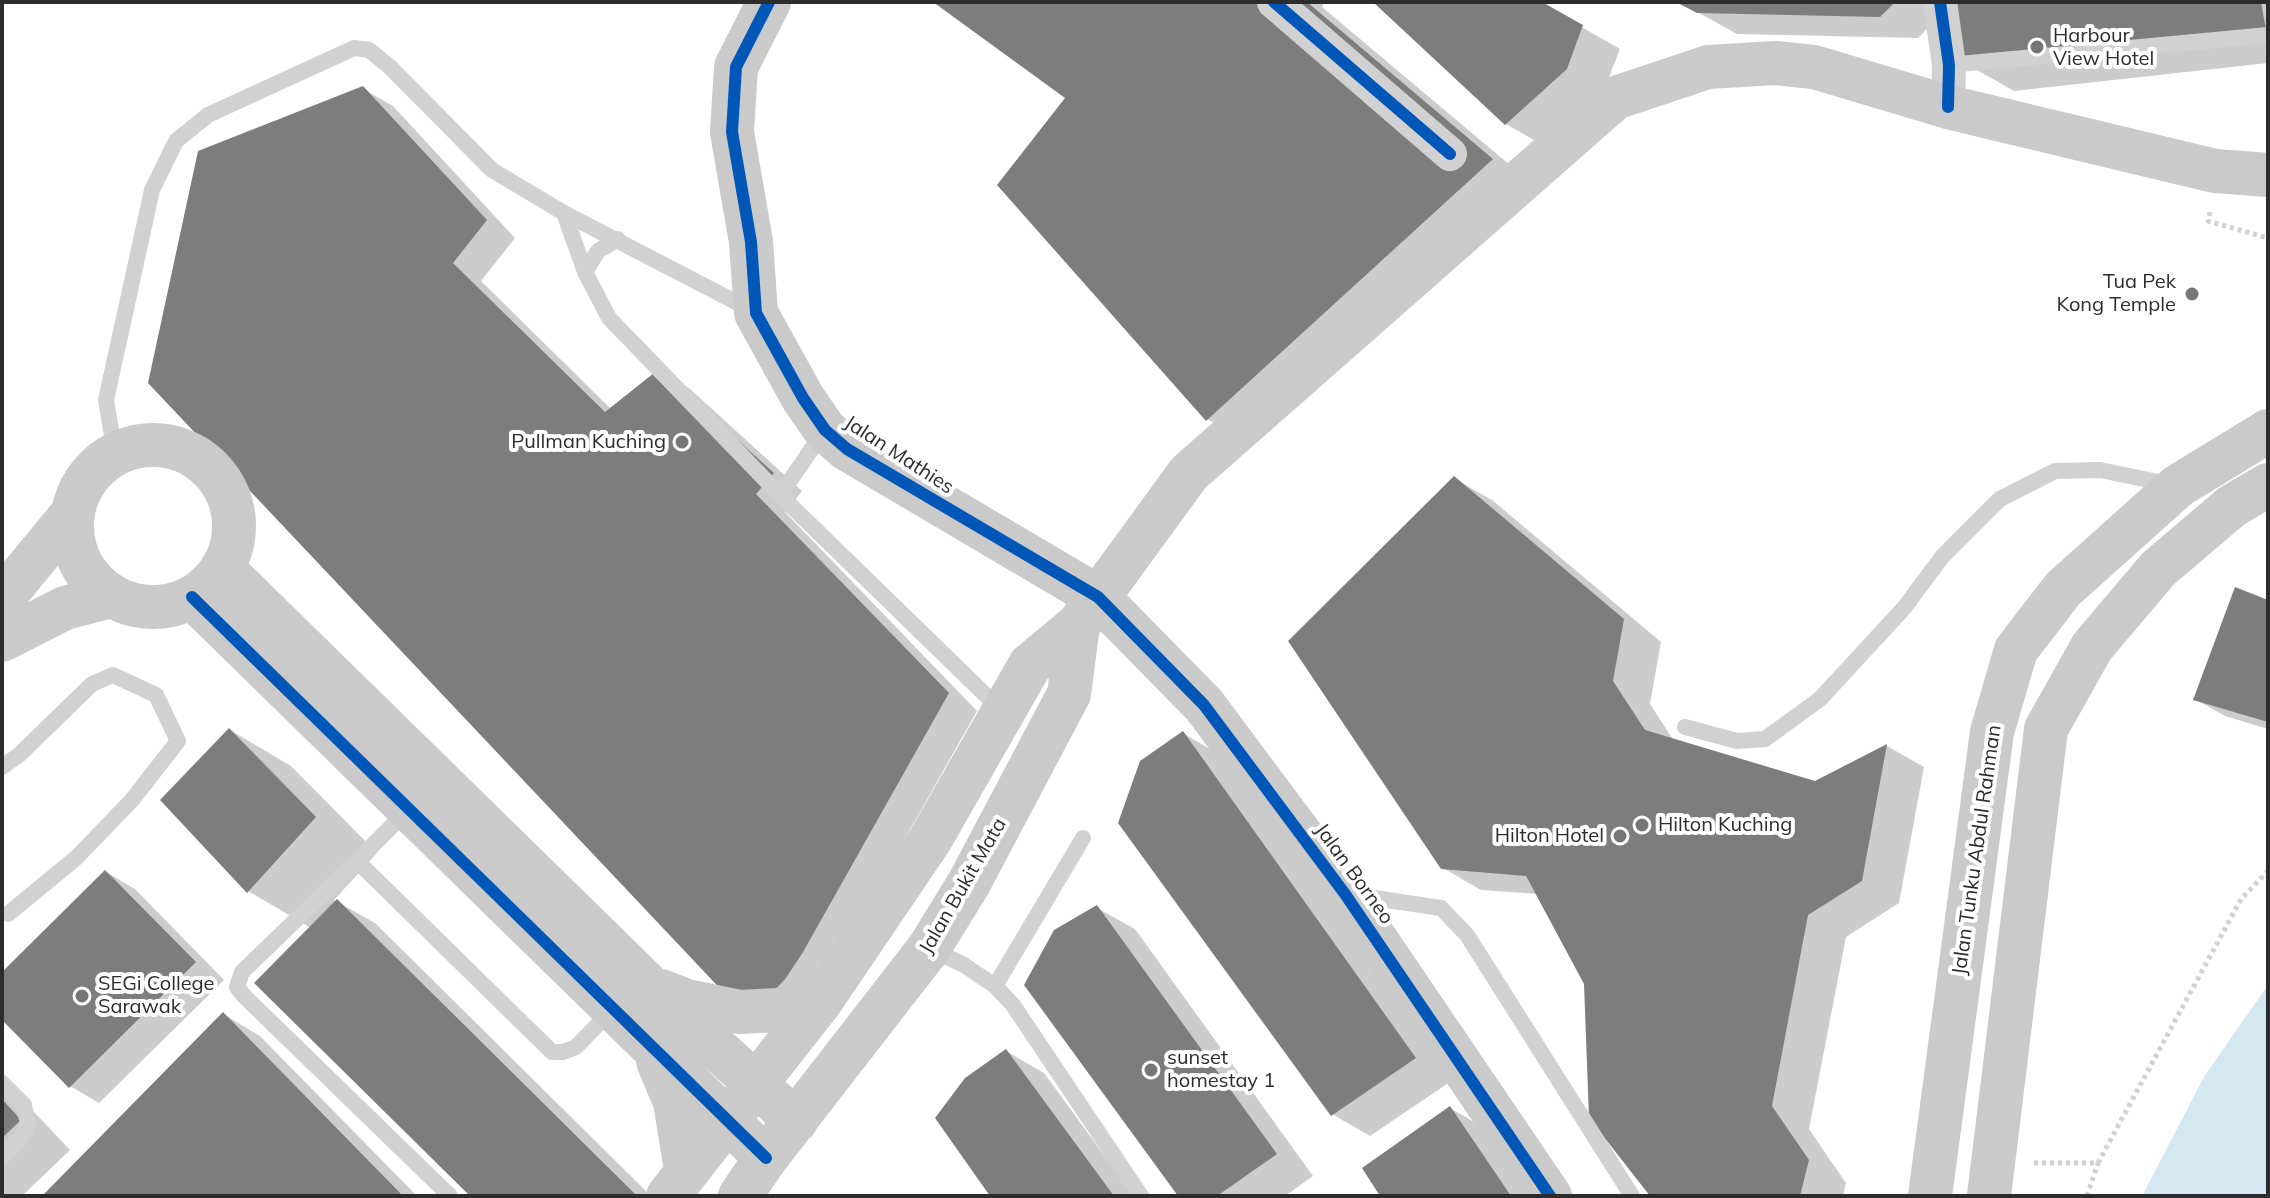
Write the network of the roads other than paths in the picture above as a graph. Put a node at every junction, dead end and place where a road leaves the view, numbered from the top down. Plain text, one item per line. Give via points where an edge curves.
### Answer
1 (769, 2) edge
2 (1274, 2) edge
3 (1940, 2) edge
4 (2268, 35) edge
5 (1948, 86) junction
6 (1450, 154) dead end
7 (2262, 168) edge
8 (564, 213) junction
9 (618, 239) junction
10 (585, 272) junction
11 (756, 313) junction
12 (825, 430) junction
13 (2268, 431) edge
14 (115, 454) junction
15 (2268, 485) edge
16 (2178, 486) junction
17 (780, 495) junction
18 (72, 514) junction
19 (207, 583) junction
20 (111, 596) junction
21 (2, 599) edge
22 (1088, 611) junction
23 (2, 640) edge
24 (1003, 711) junction
25 (1685, 727) dead end
26 (2, 767) edge
27 (408, 810) junction
28 (1083, 838) dead end
29 (357, 861) junction
30 (1345, 894) junction
31 (4, 912) edge
32 (929, 948) junction
33 (995, 986) junction
34 (651, 988) junction
35 (821, 1001) junction
36 (612, 1010) junction
37 (653, 1049) junction
38 (2, 1083) edge
39 (754, 1084) junction
40 (726, 1120) junction
41 (796, 1121) junction
42 (2, 1157) edge
43 (766, 1158) junction
44 (1991, 1180) edge
45 (677, 1183) edge
46 (450, 1196) edge
47 (740, 1196) edge
48 (1141, 1196) edge
49 (1550, 1196) edge
50 (1632, 1196) edge
51 (1930, 1196) edge

1 - 11 main road, Jalan Mathies via 736,67 732,132 751,242
2 - 6 street
3 - 5 street
4 - 5 lane
5 - 7 main road via 2215,171
5 - 22 main road via 1775,63 1708,67 1615,98 1189,473
8 - 9 lane
8 - 10 lane
8 - 14 lane via 492,170 369,50 354,48 208,115 176,141 152,190 106,400
9 - 10 lane via 598,251
9 - 11 lane
10 - 17 lane via 609,318
11 - 12 main road, Jalan Mathies
12 - 17 lane
12 - 22 main road, Jalan Mathies
13 - 16 main road, Jalan Tunku Abdul Rahman
14 - 18 main road via 90,474
14 - 19 main road via 151,444 177,447 200,458 218,476 235,524 231,550
15 - 44 main road via 2232,506 2158,569 2092,647 2046,729
16 - 25 lane via 2100,470 2055,471 2000,499 1942,557 1904,608 1820,699 1765,739 1737,741
16 - 51 main road, Jalan Tunku Abdul Rahman via 2063,589 2016,650 1989,747
17 - 24 lane
18 - 20 main road via 79,561
18 - 21 main road
19 - 20 main road via 165,606 137,606
19 - 27 main road
19 - 34 main road
20 - 23 main road via 65,608
22 - 24 main road via 1030,665
22 - 30 main road, Jalan Borneo via 1204,705
22 - 32 main road, Jalan Bukit Mata via 1069,694
24 - 35 main road via 930,840
26 - 31 lane via 92,684 113,675 156,695 178,741 85,848
27 - 29 lane
27 - 36 main road
28 - 33 lane
29 - 36 lane via 552,1052 576,1047
29 - 46 lane via 242,972 237,987
30 - 49 main road, Jalan Borneo
30 - 50 lane via 1441,908 1467,935
32 - 33 lane
32 - 41 main road, Jalan Bukit Mata
33 - 48 lane
34 - 35 main road via 740,1012
34 - 39 main road
35 - 39 main road
36 - 37 main road
37 - 40 main road
37 - 45 main road via 675,1102
38 - 42 lane via 24,1105 28,1124
39 - 40 main road
39 - 41 main road
40 - 43 main road
40 - 45 main road
41 - 43 main road, Jalan Bukit Mata
43 - 47 main road, Jalan Bukit Mata

